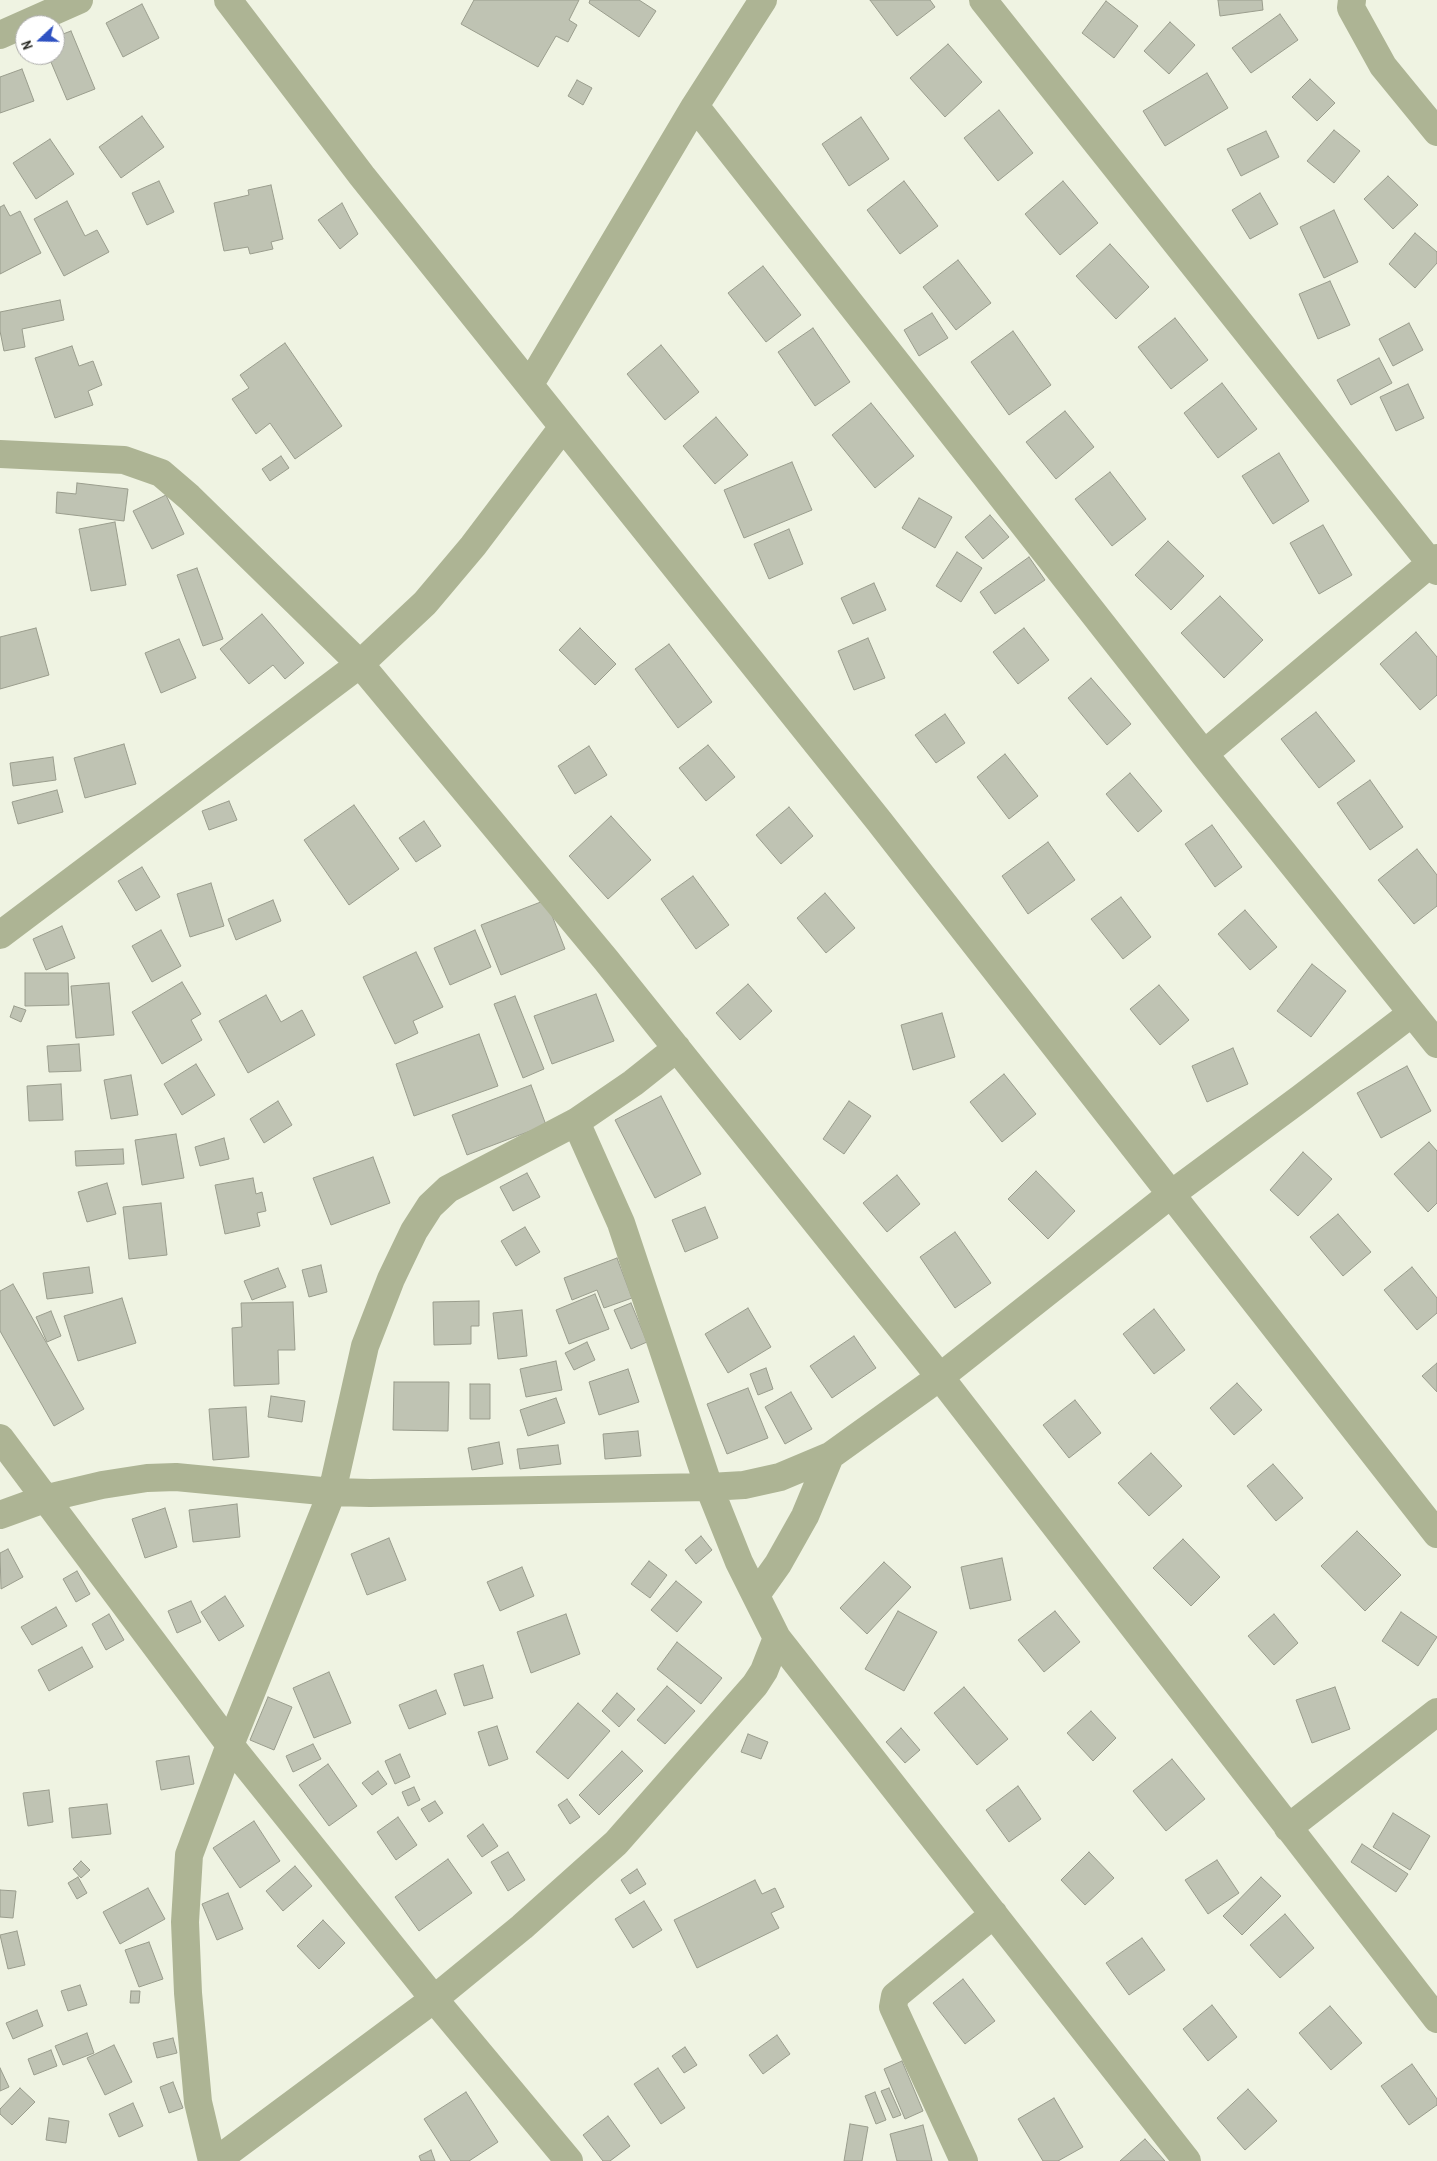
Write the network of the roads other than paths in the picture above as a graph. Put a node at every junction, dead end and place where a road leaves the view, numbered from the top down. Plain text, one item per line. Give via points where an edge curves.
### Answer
1 (79, 0) edge
2 (228, 0) edge
3 (763, 0) edge
4 (983, 0) edge
5 (1352, 0) edge
6 (0, 35) edge
7 (695, 106) junction
8 (1437, 132) edge
9 (530, 384) junction
10 (564, 426) junction
11 (0, 454) edge
12 (1435, 564) edge
13 (360, 664) junction
14 (1204, 754) junction
15 (0, 935) edge
16 (1412, 1013) junction
17 (1437, 1044) edge
18 (676, 1048) junction
19 (576, 1122) junction
20 (1170, 1194) junction
21 (940, 1377) junction
22 (0, 1438) edge
23 (830, 1456) junction
24 (709, 1486) junction
25 (332, 1492) junction
26 (47, 1498) junction
27 (0, 1515) edge
28 (1437, 1534) edge
29 (756, 1595) junction
30 (777, 1638) junction
31 (1437, 1712) edge
32 (230, 1745) junction
33 (1288, 1828) junction
34 (994, 1914) junction
35 (434, 1998) junction
36 (1437, 2019) edge
37 (212, 2161) edge
38 (216, 2161) edge
39 (569, 2161) edge
40 (964, 2161) edge
41 (1188, 2161) edge

1 - 6 street
2 - 9 street via 362,176
3 - 7 street
4 - 12 street
5 - 8 street via 1352,8 1383,66
7 - 9 street
7 - 14 street
9 - 10 street
10 - 13 street via 473,546 425,603
10 - 20 street
11 - 13 street via 124,460 161,473
12 - 14 street
13 - 15 street
13 - 18 street
14 - 16 street
16 - 17 street
16 - 20 street
18 - 19 street via 633,1083
18 - 21 street
19 - 24 street via 621,1223
19 - 25 street via 448,1189 430,1206 391,1279 365,1346
20 - 21 street
20 - 28 street
21 - 23 street
21 - 33 street
22 - 26 street
23 - 24 street via 780,1477 744,1485
23 - 29 street via 805,1516
24 - 25 street
24 - 29 street via 739,1562
25 - 26 street via 176,1477 102,1485
25 - 32 street
26 - 27 street
26 - 32 street
29 - 30 street
30 - 34 street
30 - 35 street via 755,1685 616,1843 522,1927
31 - 33 street
32 - 35 street
32 - 37 street via 189,1855 185,1922 198,2102
33 - 36 street
34 - 40 street via 895,1996 893,2006
34 - 41 street
35 - 38 street
35 - 39 street

